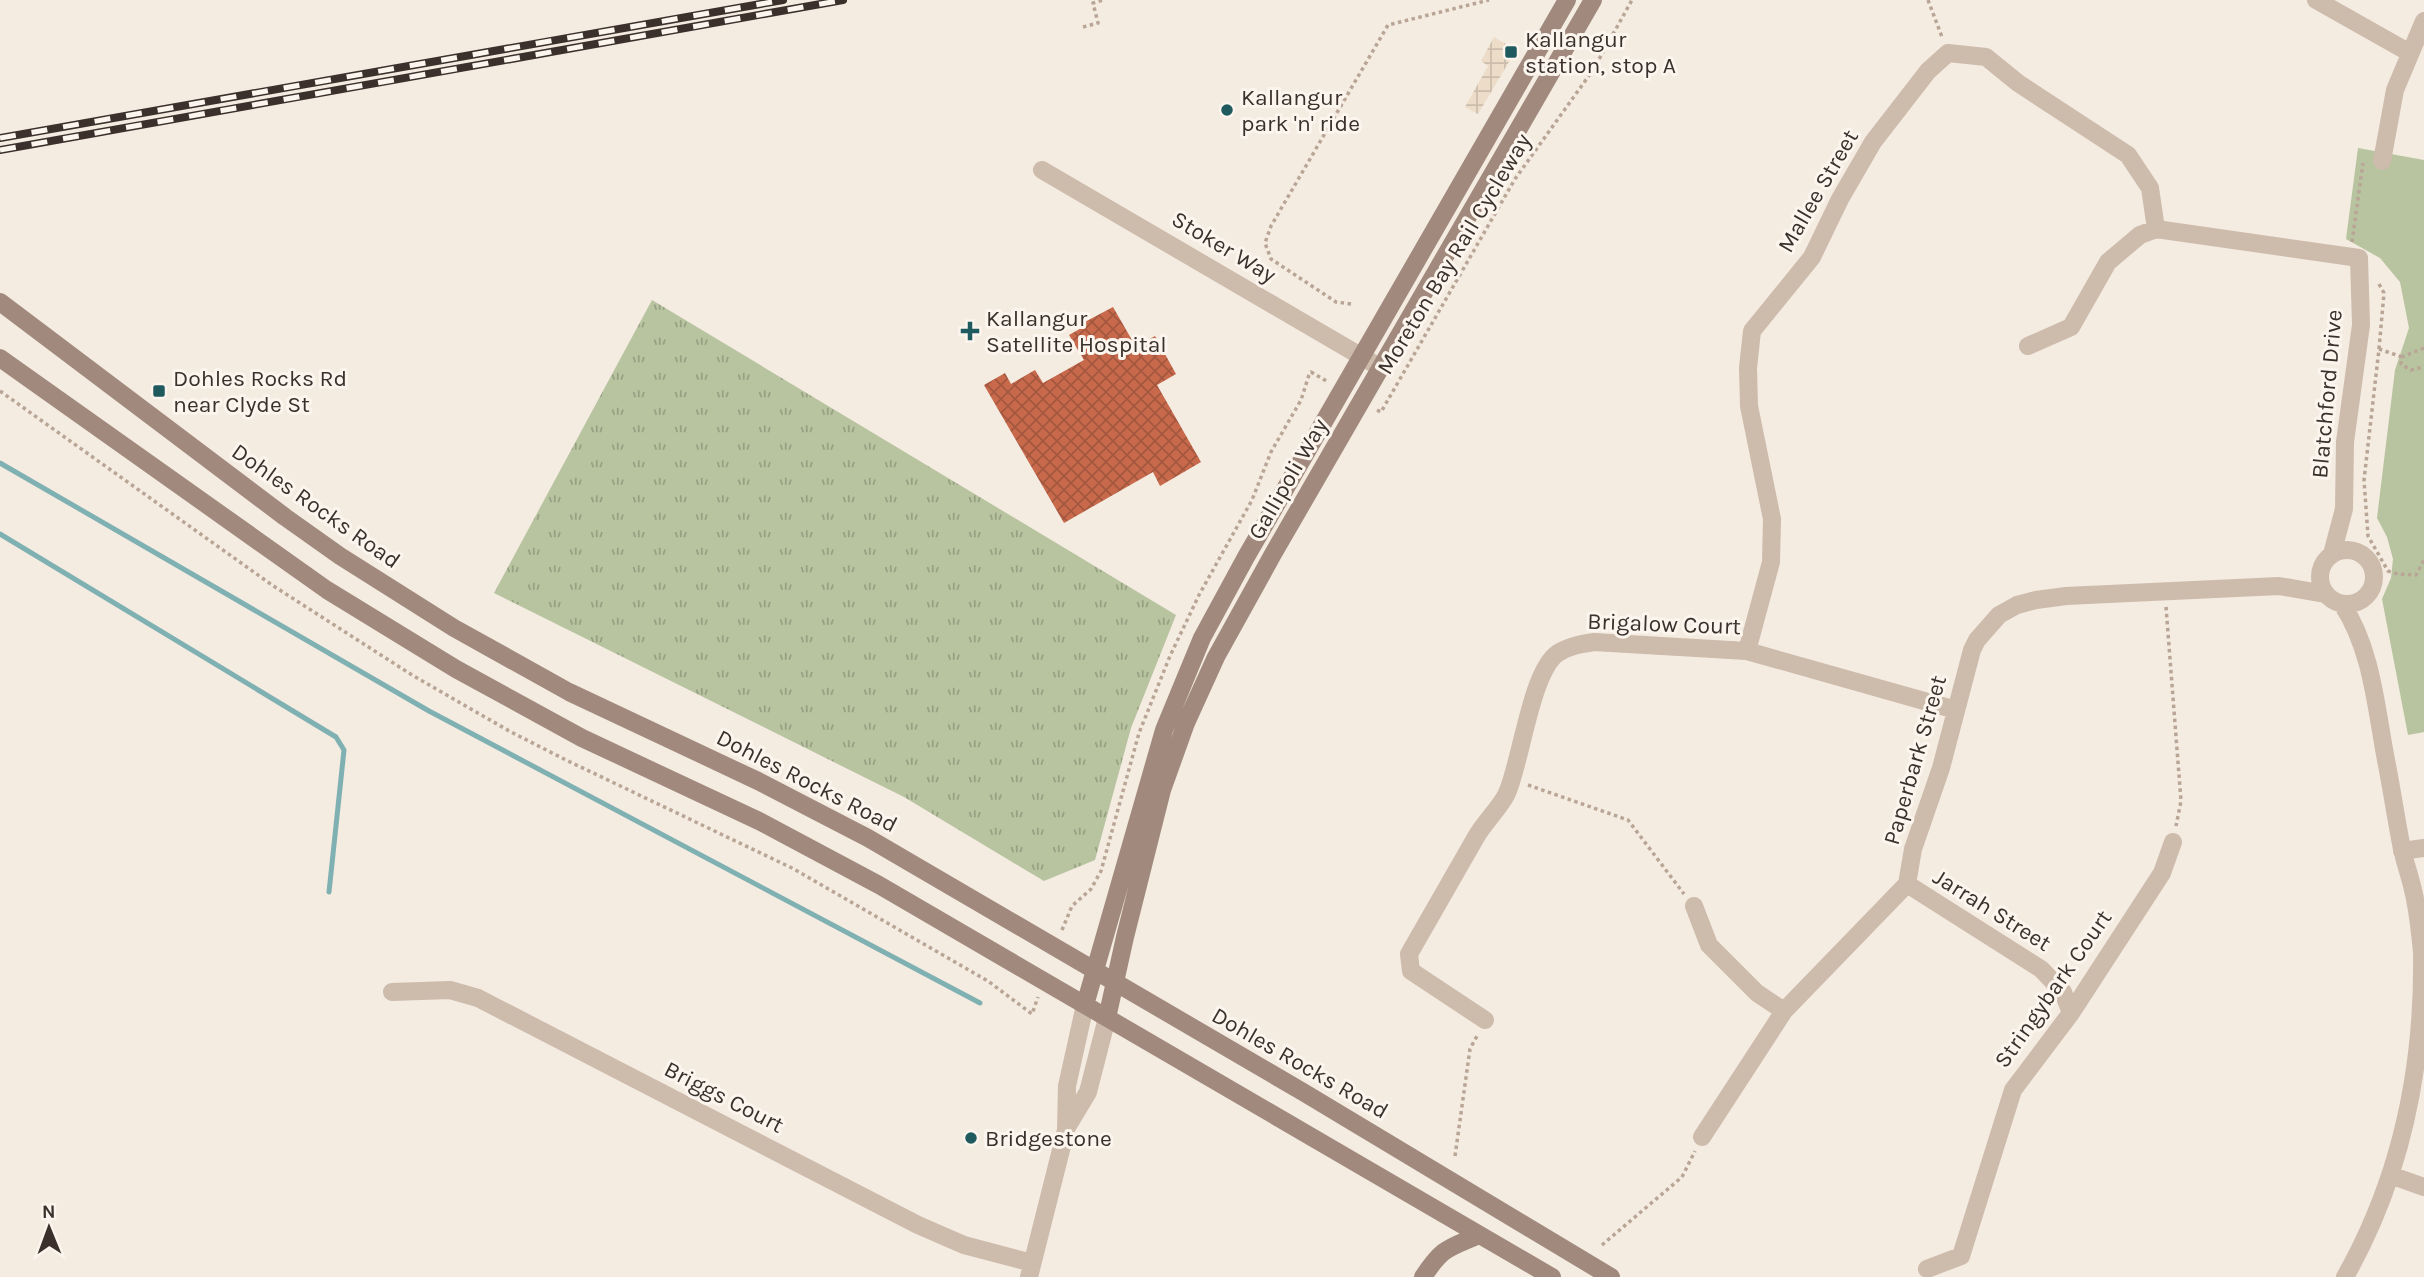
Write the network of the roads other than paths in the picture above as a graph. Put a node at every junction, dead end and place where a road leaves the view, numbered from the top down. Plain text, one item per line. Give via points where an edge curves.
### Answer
1 (1567, 0) edge
2 (1593, 0) edge
3 (2316, 0) edge
4 (2424, 21) edge
5 (2410, 53) junction
6 (2382, 161) dead end
7 (1042, 170) dead end
8 (2156, 229) junction
9 (0, 302) edge
10 (2028, 346) dead end
11 (1361, 356) junction
12 (0, 358) edge
13 (1381, 368) junction
14 (2344, 509) junction
15 (2358, 552) junction
16 (2327, 560) junction
17 (2279, 586) junction
18 (2325, 594) junction
19 (2367, 596) junction
20 (2342, 604) junction
21 (2362, 641) junction
22 (1747, 651) junction
23 (1956, 710) junction
24 (2173, 842) road end
25 (2424, 848) edge
26 (2402, 851) junction
27 (1906, 884) junction
28 (1694, 906) road end
29 (1094, 970) junction
30 (1114, 981) junction
31 (392, 992) dead end
32 (1085, 1004) junction
33 (1784, 1011) junction
34 (2071, 1013) junction
35 (1107, 1017) junction
36 (1485, 1020) road end
37 (1066, 1130) junction
38 (1702, 1137) road end
39 (2393, 1176) junction
40 (2424, 1187) edge
41 (1479, 1235) junction
42 (1927, 1269) dead end
43 (1030, 1270) edge
44 (1423, 1277) edge
45 (1552, 1277) edge
46 (1611, 1277) edge
47 (2345, 1277) edge

1 - 11 main road, Gallipoli Way
2 - 13 main road, Gallipoli Way
3 - 5 street
4 - 5 street
5 - 6 street via 2395,90
7 - 11 street, Stoker Way
8 - 10 street via 2140,235 2108,262 2071,327
8 - 14 street, Blatchford Drive via 2358,258 2361,325 2345,442
8 - 22 street, Mallee Street via 2151,188 2128,155 1986,57 1948,53 1928,71 1872,142 1812,257 1752,331 1749,406 1772,519 1771,562
9 - 29 main road, Dohles Rocks Road via 285,517 454,628 569,692 868,838
11 - 13 street, Stoker Way
11 - 29 main road, Gallipoli Way via 1189,666 1153,761
12 - 32 main road via 327,590 456,670 582,738 820,853
13 - 30 main road, Gallipoli Way via 1234,623 1186,723 1162,790
14 - 15 street, Blatchford Drive
14 - 16 street, Blatchford Drive
15 - 16 street via 2347,549
15 - 19 street via 2373,568 2373,585
16 - 17 street, Paperbark Street via 2308,575
16 - 18 street via 2320,580
17 - 18 street, Paperbark Street
17 - 23 street, Paperbark Street via 2036,600 2017,605 1999,615 1972,650
18 - 20 street
19 - 20 street
19 - 21 street
20 - 21 street
21 - 26 street
22 - 23 street, Brigalow Court
22 - 36 street, Brigalow Court via 1594,642 1556,654 1538,684 1507,796 1481,828 1409,954 1411,971
23 - 27 street, Paperbark Street
24 - 34 street, Stringybark Court via 2162,873
25 - 26 street
26 - 39 street via 2418,918 2423,1016 2416,1082
27 - 33 street
27 - 34 street, Jarrah Street via 2041,969 2063,992
28 - 33 street via 1709,945 1757,993
29 - 30 main road, Dohles Rocks Road
29 - 32 main road, Gallipoli Way
30 - 35 main road, Gallipoli Way
30 - 46 main road, Dohles Rocks Road
31 - 43 street, Briggs Court via 450,990 478,998 918,1225
32 - 35 main road
32 - 37 street via 1067,1086
33 - 38 street
34 - 42 street, Stringybark Court via 2013,1090 1961,1256
35 - 37 street via 1088,1092
35 - 41 main road
37 - 43 street
39 - 40 street
39 - 47 street
41 - 44 main road via 1444,1251
41 - 45 main road

